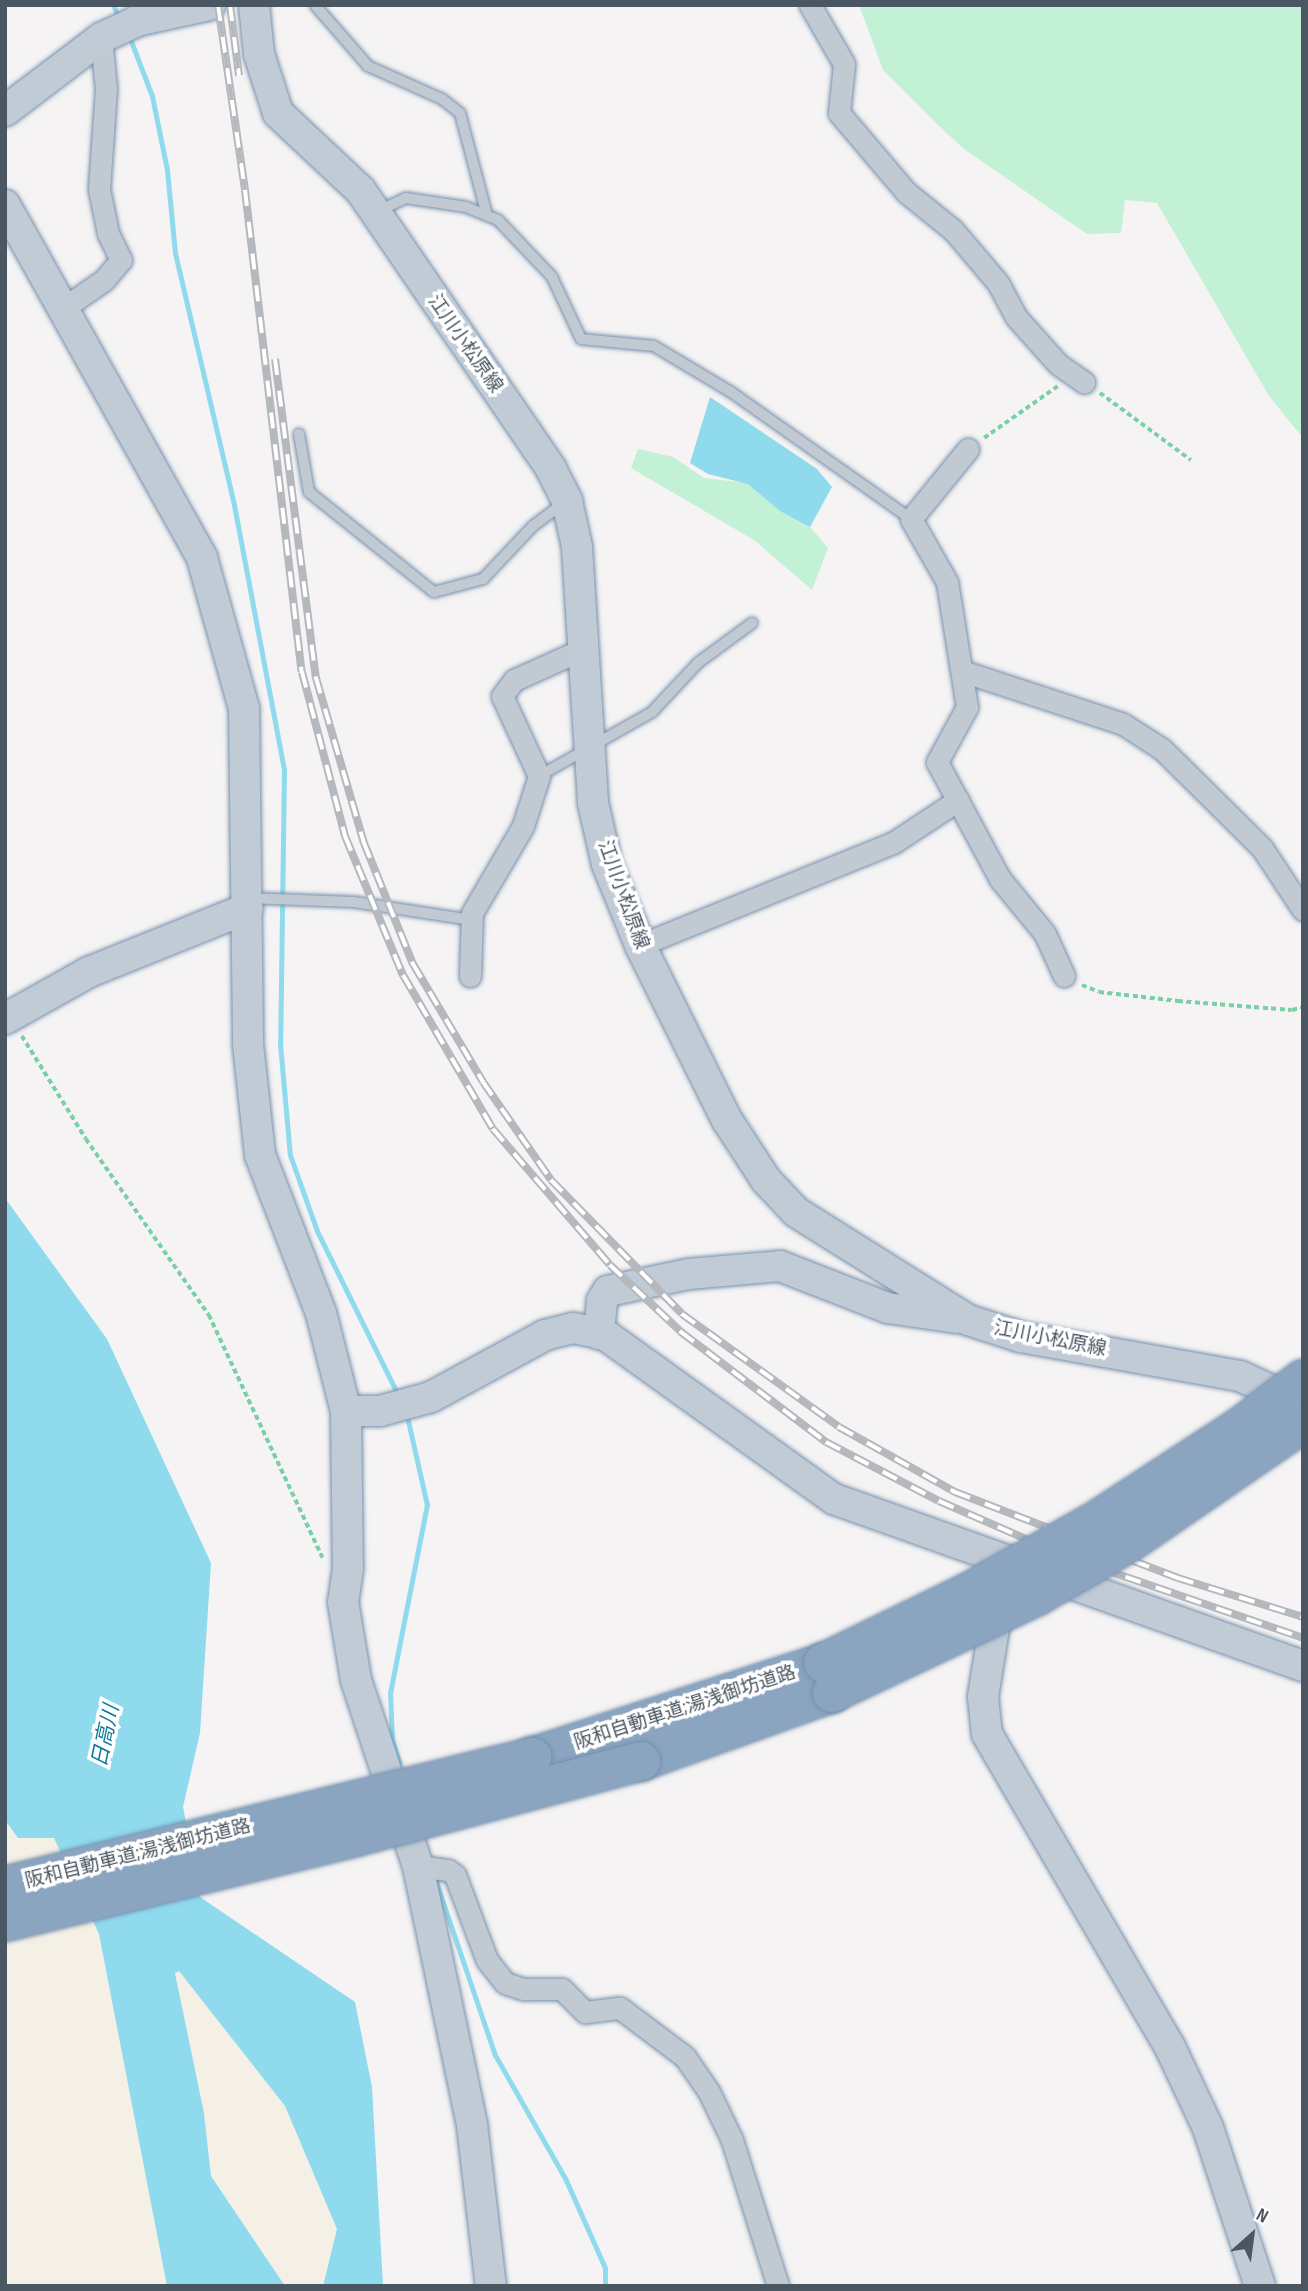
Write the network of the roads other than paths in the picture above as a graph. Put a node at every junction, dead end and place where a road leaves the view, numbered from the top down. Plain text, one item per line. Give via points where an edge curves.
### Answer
1 (210, 5) edge
2 (254, 5) edge
3 (315, 5) edge
4 (810, 5) edge
5 (144, 15) edge
6 (101, 38) junction
7 (5, 111) edge
8 (5, 205) edge
9 (374, 213) junction
10 (487, 215) junction
11 (65, 307) junction
12 (1079, 379) road end
13 (299, 433) dead end
14 (968, 449) road end
15 (567, 501) junction
16 (911, 519) junction
17 (752, 623) dead end
18 (583, 649) junction
19 (962, 671) junction
20 (589, 748) junction
21 (538, 776) junction
22 (958, 800) junction
23 (248, 903) junction
24 (1303, 910) edge
25 (472, 920) junction
26 (640, 945) junction
27 (470, 975) dead end
28 (1064, 976) road end
29 (8, 1017) edge
30 (968, 1320) junction
31 (599, 1334) junction
32 (1303, 1379) edge
33 (1303, 1405) edge
34 (346, 1412) junction
35 (1303, 1423) edge
36 (1005, 1559) junction
37 (1303, 1666) edge
38 (828, 1678) junction
39 (418, 1866) junction
40 (5, 1886) edge
41 (5, 1922) edge
42 (491, 2286) edge
43 (778, 2286) edge
44 (1260, 2286) edge

1 - 5 street
2 - 9 street, 江川小松原線 via 259,54 278,113 361,191
3 - 10 lane via 368,66 442,99 460,113
4 - 12 street via 844,64 839,113 906,192 953,230 998,283 1016,317
5 - 6 street
6 - 7 street
6 - 11 street via 106,89 99,189 108,233 121,260 104,281
8 - 11 street
9 - 10 lane via 407,198
9 - 15 street, 江川小松原線 via 551,469
10 - 16 lane via 498,220 552,277 581,339 654,346 731,392
11 - 23 street via 202,558 244,708
13 - 15 lane via 309,492 434,592 483,579 533,526
14 - 16 street
15 - 18 street, 江川小松原線 via 577,547
16 - 19 street via 947,582
17 - 20 lane via 699,662 652,712
18 - 20 street, 江川小松原線
18 - 21 street via 514,680 502,696
19 - 22 street via 967,707 937,762
19 - 24 street via 1123,724 1162,748 1262,848
20 - 21 lane
20 - 26 street, 江川小松原線 via 593,803 607,864
21 - 25 street via 523,826
22 - 26 street via 892,843
22 - 28 street via 1000,879 1045,934
23 - 25 lane via 354,901
23 - 29 street via 89,972
23 - 34 street via 248,1044 260,1155 321,1313
25 - 27 street
26 - 30 street, 江川小松原線 via 727,1120 766,1180 796,1212
30 - 31 street via 888,1308 780,1266 689,1274 608,1291 602,1301
30 - 33 street, 江川小松原線 via 1021,1337 1240,1376
31 - 34 street via 573,1328 545,1335 431,1396 380,1411
31 - 36 street via 834,1499
32 - 38 highway, 阪和自動車道;湯浅御坊道路, bridge via 1240,1427 1099,1520
34 - 39 street via 348,1568 343,1602 356,1680
35 - 38 highway, 阪和自動車道;湯浅御坊道路, bridge via 1152,1528 1037,1596
36 - 37 street
36 - 44 street via 983,1697 987,1734 1169,2045 1208,2128
38 - 40 highway, 阪和自動車道;湯浅御坊道路, bridge via 532,1757
38 - 41 highway, 阪和自動車道;湯浅御坊道路, bridge via 640,1761 356,1837
39 - 42 street via 472,2125
39 - 43 street via 455,1875 487,1960 505,1983 524,1989 562,1989 585,2012 620,2008 685,2057 709,2092 732,2140

